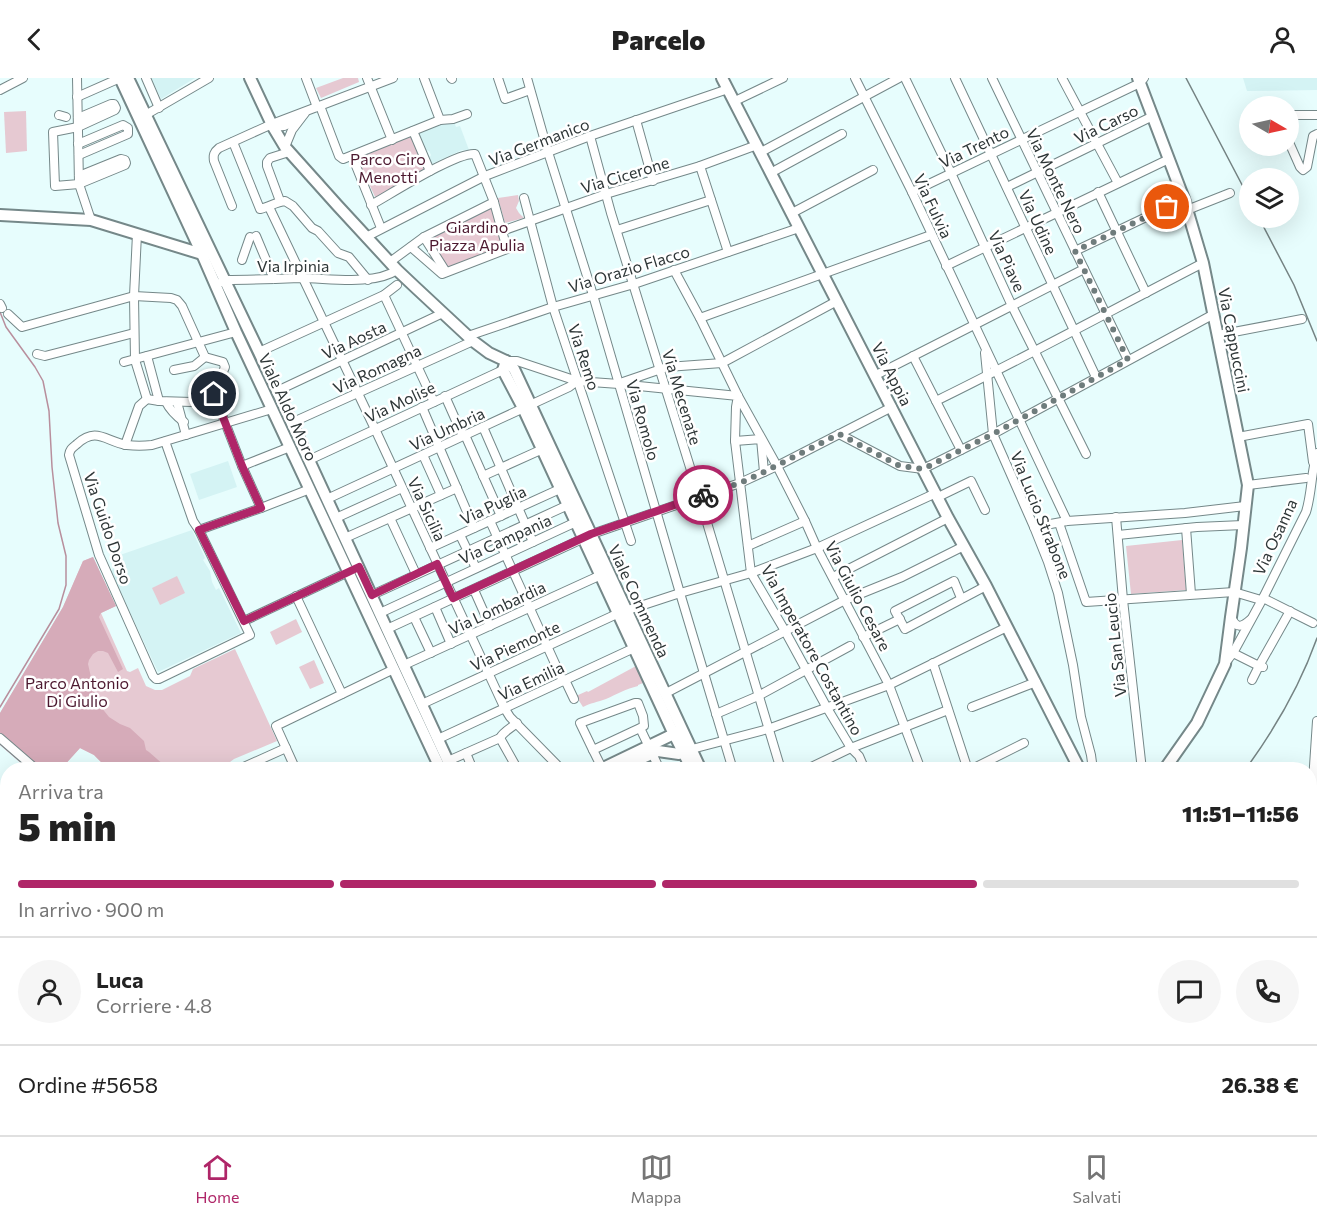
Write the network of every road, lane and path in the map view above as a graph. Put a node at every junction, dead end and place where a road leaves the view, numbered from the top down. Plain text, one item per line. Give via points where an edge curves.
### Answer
1 (23, 78) edge
2 (77, 78) edge
3 (120, 78) edge
4 (128, 78) edge
5 (146, 78) edge
6 (208, 78) edge
7 (249, 78) edge
8 (306, 78) edge
9 (367, 78) edge
10 (393, 78) edge
11 (424, 78) edge
12 (498, 78) edge
13 (527, 78) edge
14 (722, 78) edge
15 (783, 78) edge
16 (855, 78) edge
17 (899, 78) edge
18 (905, 78) edge
19 (955, 78) edge
20 (992, 78) edge
21 (1062, 78) edge
22 (1141, 80) edge
23 (370, 87) junction
24 (728, 89) junction
25 (0, 90) edge
26 (530, 90) junction
27 (865, 96) junction
28 (77, 97) junction
29 (735, 101) junction
30 (319, 107) junction
31 (159, 108) junction
32 (306, 112) junction
33 (1080, 112) junction
34 (467, 114) dead end
35 (1299, 115) edge
36 (1317, 115) edge
37 (1153, 116) junction
38 (142, 117) junction
39 (78, 118) junction
40 (299, 119) junction
41 (440, 120) junction
42 (636, 120) junction
43 (272, 125) junction
44 (78, 128) junction
45 (413, 131) junction
46 (842, 134) dead end
47 (1317, 134) edge
48 (590, 136) junction
49 (1021, 139) junction
50 (392, 140) junction
51 (233, 142) junction
52 (1097, 143) junction
53 (78, 144) junction
54 (287, 149) junction
55 (759, 149) junction
56 (548, 152) junction
57 (990, 154) junction
58 (79, 155) junction
59 (351, 156) junction
60 (1295, 156) edge
61 (1169, 159) junction
62 (700, 166) junction
63 (776, 170) dead end
64 (873, 170) dead end
65 (430, 171) junction
66 (1038, 172) junction
67 (951, 173) junction
68 (485, 176) junction
69 (79, 180) junction
70 (653, 181) junction
71 (1118, 183) junction
72 (1007, 187) junction
73 (912, 192) junction
74 (1098, 192) junction
75 (1230, 192) dead end
76 (606, 194) junction
77 (524, 198) dead end
78 (711, 200) junction
79 (283, 201) junction
80 (494, 202) junction
81 (1185, 204) junction
82 (371, 205) junction
83 (232, 206) dead end
84 (269, 207) junction
85 (566, 209) junction
86 (792, 213) junction
87 (1058, 213) junction
88 (0, 215) edge
89 (91, 220) junction
90 (530, 222) junction
91 (381, 228) junction
92 (799, 228) junction
93 (1026, 229) junction
94 (617, 230) junction
95 (502, 231) junction
96 (1117, 231) junction
97 (137, 234) junction
98 (931, 235) junction
99 (366, 237) junction
100 (424, 237) junction
101 (411, 247) junction
102 (985, 248) junction
103 (1075, 251) junction
104 (728, 252) junction
105 (202, 254) junction
106 (214, 258) junction
107 (242, 260) dead end
108 (1203, 263) junction
109 (393, 266) junction
110 (946, 267) junction
111 (1084, 269) junction
112 (674, 270) junction
113 (446, 272) junction
114 (822, 273) junction
115 (302, 278) junction
116 (274, 279) junction
117 (370, 280) junction
118 (409, 282) junction
119 (220, 283) junction
120 (634, 284) junction
121 (1053, 284) junction
122 (397, 285) junction
123 (1146, 292) junction
124 (384, 295) junction
125 (593, 295) junction
126 (134, 296) junction
127 (837, 301) junction
128 (1012, 306) junction
129 (553, 307) junction
130 (3, 308) edge
131 (443, 313) junction
132 (1105, 313) junction
133 (1214, 314) junction
134 (700, 318) junction
135 (1302, 319) dead end
136 (324, 322) junction
137 (974, 325) junction
138 (1074, 330) junction
139 (236, 332) junction
140 (402, 332) junction
141 (134, 333) junction
142 (1218, 335) junction
143 (470, 338) junction
144 (197, 343) junction
145 (984, 347) junction
146 (1035, 351) junction
147 (259, 352) junction
148 (41, 355) dead end
149 (147, 356) junction
150 (913, 356) junction
151 (205, 357) junction
152 (135, 360) junction
153 (342, 360) junction
154 (1128, 360) junction
155 (124, 362) dead end
156 (722, 363) junction
157 (505, 365) junction
158 (417, 366) junction
159 (174, 370) dead end
160 (660, 370) junction
161 (996, 372) junction
162 (876, 375) junction
163 (987, 376) junction
164 (1096, 377) junction
165 (577, 381) junction
166 (619, 384) junction
167 (666, 389) junction
168 (277, 391) junction
169 (358, 393) junction
170 (214, 394) junction
171 (446, 396) junction
172 (738, 396) junction
173 (1059, 398) junction
174 (147, 399) junction
175 (163, 401) junction
176 (936, 401) junction
177 (177, 402) junction
178 (434, 402) junction
179 (526, 406) junction
180 (422, 407) junction
181 (892, 407) junction
182 (272, 409) junction
183 (1019, 419) junction
184 (184, 422) junction
185 (224, 423) junction
186 (291, 423) junction
187 (483, 426) junction
188 (375, 429) junction
189 (839, 434) junction
190 (993, 434) junction
191 (186, 435) junction
192 (465, 435) junction
193 (1238, 437) junction
194 (761, 439) junction
195 (165, 441) junction
196 (735, 441) junction
197 (125, 445) junction
198 (290, 447) junction
199 (545, 447) junction
200 (439, 448) junction
201 (961, 450) junction
202 (1315, 452) edge
203 (1086, 454) dead end
204 (423, 455) junction
205 (309, 460) junction
206 (242, 466) junction
207 (777, 466) junction
208 (393, 468) junction
209 (501, 468) junction
210 (923, 469) junction
211 (764, 472) junction
212 (483, 476) junction
213 (1306, 478) dead end
214 (740, 483) junction
215 (1248, 485) junction
216 (564, 487) junction
217 (402, 488) junction
218 (457, 488) junction
219 (310, 489) junction
220 (441, 495) junction
221 (937, 495) junction
222 (699, 496) junction
223 (327, 499) junction
224 (568, 505) junction
225 (1245, 506) junction
226 (261, 508) junction
227 (411, 508) junction
228 (518, 508) junction
229 (985, 510) dead end
230 (656, 512) junction
231 (1185, 513) junction
232 (501, 516) junction
233 (1116, 517) junction
234 (336, 518) junction
235 (390, 518) junction
236 (948, 518) junction
237 (490, 521) junction
238 (805, 521) junction
239 (576, 522) junction
240 (1063, 522) junction
241 (625, 523) junction
242 (525, 524) junction
243 (1243, 525) junction
244 (1034, 527) junction
245 (474, 528) junction
246 (1186, 528) junction
247 (199, 530) junction
248 (460, 535) junction
249 (1118, 535) junction
250 (588, 536) junction
251 (496, 537) junction
252 (345, 538) junction
253 (631, 541) dead end
254 (533, 542) junction
255 (748, 546) junction
256 (964, 546) junction
257 (430, 548) junction
258 (817, 548) junction
259 (467, 550) junction
260 (504, 555) junction
261 (437, 564) junction
262 (476, 568) junction
263 (354, 569) junction
264 (513, 572) junction
265 (751, 573) junction
266 (416, 574) junction
267 (601, 575) junction
268 (833, 577) junction
269 (724, 580) junction
270 (445, 581) junction
271 (986, 586) junction
272 (474, 590) junction
273 (1234, 592) junction
274 (680, 593) junction
275 (1191, 594) junction
276 (372, 595) junction
277 (296, 596) junction
278 (453, 598) junction
279 (961, 598) junction
280 (1262, 599) junction
281 (845, 600) junction
282 (1124, 600) junction
283 (435, 607) junction
284 (529, 608) junction
285 (1290, 611) junction
286 (380, 612) junction
287 (623, 612) junction
288 (414, 616) junction
289 (1231, 616) junction
290 (900, 619) junction
291 (1251, 619) junction
292 (244, 621) junction
293 (1313, 623) dead end
294 (490, 626) junction
295 (1007, 627) junction
296 (387, 629) junction
297 (785, 631) junction
298 (471, 635) junction
299 (863, 637) junction
300 (451, 644) junction
301 (546, 646) junction
302 (850, 646) dead end
303 (634, 648) junction
304 (745, 652) junction
305 (431, 653) junction
306 (1233, 653) junction
307 (933, 663) junction
308 (1225, 663) junction
309 (399, 667) junction
310 (1262, 667) junction
311 (807, 669) junction
312 (489, 673) junction
313 (704, 673) junction
314 (1252, 680) dead end
315 (564, 681) junction
316 (1036, 682) junction
317 (890, 685) junction
318 (409, 687) junction
319 (666, 693) junction
320 (342, 694) junction
321 (758, 696) junction
322 (574, 699) dead end
323 (422, 704) junction
324 (972, 707) dead end
325 (504, 708) junction
326 (827, 708) junction
327 (948, 710) junction
328 (716, 714) junction
329 (1317, 721) edge
330 (517, 723) junction
331 (906, 726) junction
332 (640, 728) junction
333 (768, 729) junction
334 (678, 732) junction
335 (0, 738) edge
336 (500, 738) junction
337 (438, 739) junction
338 (724, 740) junction
339 (1024, 743) dead end
340 (286, 748) junction
341 (851, 748) junction
342 (651, 749) junction
343 (593, 750) junction
344 (688, 751) junction
345 (466, 753) junction
346 (28, 762) edge
347 (255, 762) edge
348 (292, 762) edge
349 (445, 762) edge
350 (446, 762) edge
351 (453, 762) edge
352 (470, 762) edge
353 (514, 762) edge
354 (554, 762) edge
355 (598, 762) edge
356 (618, 762) edge
357 (629, 762) edge
358 (657, 762) edge
359 (690, 762) edge
360 (696, 762) edge
361 (731, 762) edge
362 (778, 762) edge
363 (822, 762) edge
364 (862, 762) edge
365 (918, 762) edge
366 (966, 762) edge
367 (985, 762) edge
368 (1076, 762) edge
369 (1092, 762) edge
370 (1141, 762) edge
371 (1170, 762) edge
372 (1314, 762) edge

1 - 25 street
2 - 28 street
3 - 28 street
3 - 38 street
4 - 38 street
5 - 31 street
6 - 31 street
7 - 43 street
8 - 30 street
9 - 23 street
10 - 23 street
11 - 41 street
12 - 26 street via 505,99
13 - 26 street, Via Romolo
14 - 24 street, Via Appia
15 - 29 street
16 - 27 street, Via Fulvia
17 - 27 street, Via Cicerone
18 - 67 street, Via Piave
19 - 57 street, Via Udine
20 - 49 street, Via Monte Nero
21 - 33 street
22 - 33 street, Via Trento
22 - 37 street, Via Cappuccini
23 - 30 street
23 - 50 street
24 - 29 street, Via Appia
24 - 42 street, Via Germanico
26 - 56 street, Via Romolo
27 - 55 street, Via Cicerone
27 - 73 street, Via Fulvia
28 - 39 street
29 - 55 street, Via Appia
30 - 32 street
30 - 59 street via 339,156
31 - 38 street
32 - 40 street
32 - 43 street
33 - 49 street, Via Trento
33 - 52 street
34 - 41 street
35 - 36 street
37 - 52 street, Via Carso
37 - 61 street, Via Cappuccini
38 - 105 street, Viale Aldo Moro
38 - 106 street
39 - 44 street
39 - 44 street via 111,104 116,108
40 - 43 street via 284,126
40 - 54 street
41 - 45 street
42 - 48 street, Via Germanico
42 - 70 street
43 - 51 street
43 - 54 street
44 - 53 street
44 - 69 street via 53,132 54,186
45 - 50 street
45 - 65 street
46 - 63 street
47 - 60 street via 1313,136 1307,167 1303,170
48 - 56 street, Via Germanico
48 - 76 street, Via Mecenate
49 - 57 street, Via Trento
49 - 66 street, Via Monte Nero
50 - 59 street
51 - 83 street via 214,154
51 - 84 street via 260,209
52 - 66 street, Via Carso
52 - 71 street
53 - 58 street
53 - 58 street via 123,125 128,128 128,134
54 - 79 street via 267,162
54 - 99 street
55 - 62 street, Via Cicerone
55 - 86 street, Via Appia
56 - 68 street, Via Germanico
56 - 85 street, Via Romolo
57 - 67 street, Via Trento
57 - 72 street, Via Udine
58 - 69 street
59 - 82 street
61 - 71 street
61 - 81 street, Via Cappuccini
62 - 70 street, Via Cicerone
62 - 78 street
64 - 86 street
65 - 68 street via 465,154 475,154
65 - 82 street
66 - 72 street, Via Carso
66 - 87 street, Via Monte Nero
67 - 73 street, Via Trento
67 - 102 street, Via Piave
68 - 80 street
68 - 91 street, Via Germanico
69 - 69 street via 125,165 126,161 121,159
69 - 89 street
70 - 76 street, Via Cicerone
71 - 74 street
72 - 93 street, Via Udine
73 - 98 street, Via Fulvia
74 - 87 street
74 - 96 street
75 - 81 street
76 - 85 street, Via Cicerone
76 - 94 street, Via Mecenate
77 - 90 street, Via Remo
78 - 94 street
78 - 104 street
79 - 84 street
79 - 117 street via 293,206
80 - 95 street
80 - 100 street
81 - 96 street
81 - 108 street, Via Cappuccini
82 - 91 street
84 - 115 street, Via Sicilia
85 - 90 street, Via Cicerone
85 - 125 street, Via Romolo
86 - 92 street, Via Appia
87 - 93 street
87 - 103 street, Via Monte Nero
88 - 89 street
89 - 97 street
90 - 95 street, Via Cicerone
90 - 129 street, Via Remo
91 - 99 street, Via Germanico
92 - 104 street, Via Orazio Flacco
92 - 114 street, Via Appia
93 - 102 street
93 - 121 street, Via Udine
94 - 120 street, Via Mecenate
95 - 113 street via 507,249
96 - 103 street
96 - 123 street
97 - 105 street
97 - 126 street
98 - 110 street, Via Fulvia
98 - 114 street
99 - 109 street
100 - 101 street
100 - 113 street
101 - 109 street
101 - 113 street via 442,274
102 - 110 street
102 - 128 street, Via Piave
103 - 111 street, Via Monte Nero
104 - 112 street, Via Orazio Flacco
105 - 106 street
105 - 119 street, Viale Aldo Moro
106 - 119 street
107 - 116 street via 253,236
108 - 123 street
108 - 133 street, Via Cappuccini
109 - 117 street via 390,275
109 - 118 street
110 - 137 street, Via Fulvia
111 - 121 street
111 - 132 street, Via Monte Nero
112 - 120 street, Via Orazio Flacco
112 - 134 street, Via Giulio Cesare
114 - 127 street, Via Appia
114 - 134 street
115 - 116 street, Via Irpinia
115 - 117 street, Via Irpinia
115 - 136 street, Via Sicilia
116 - 119 street, Via Irpinia
117 - 122 street
118 - 122 street
118 - 131 street
119 - 139 street, Viale Aldo Moro
119 - 147 street, Viale Aldo Moro
120 - 125 street, Via Orazio Flacco
120 - 160 street, Via Mecenate
121 - 128 street
121 - 138 street, Via Udine
122 - 124 street
123 - 132 street
124 - 136 street
124 - 140 street
125 - 129 street, Via Orazio Flacco
125 - 166 street, Via Romolo
126 - 130 street via 22,327
126 - 141 street
126 - 144 street via 177,300
127 - 156 street
127 - 162 street, Via Appia
128 - 137 street
128 - 146 street, Via Piave
129 - 143 street, Via Orazio Flacco
129 - 165 street, Via Remo
131 - 140 street, Via Aosta
131 - 143 street
132 - 138 street
132 - 154 street, Via Monte Nero
133 - 142 street, Via Cappuccini
133 - 154 street
134 - 156 street, Via Giulio Cesare
135 - 142 street
136 - 147 street
136 - 153 street, Via Sicilia
137 - 145 street, Via Fulvia
137 - 150 street
138 - 146 street
138 - 164 street, Via Udine
139 - 144 street
139 - 182 street, Viale Aldo Moro
140 - 153 street, Via Aosta
140 - 158 street
141 - 148 street
141 - 152 street
142 - 193 street, Via Cappuccini
143 - 157 street
143 - 158 street, Via Romagna
144 - 149 street
144 - 151 street
145 - 161 street, Via Fulvia
145 - 163 street, Via Fulvia
146 - 161 street
146 - 173 street, Via Piave
147 - 168 street, Viale Aldo Moro
149 - 152 street
149 - 175 street
150 - 162 street
150 - 176 street
151 - 159 street via 194,366
151 - 170 street via 223,362 225,368
152 - 155 street
152 - 174 street
153 - 168 street, Via Aosta
153 - 169 street, Via Sicilia
154 - 164 street
156 - 160 street
156 - 172 street, Via Giulio Cesare
157 - 165 street via 517,361
157 - 171 street, Via Molise
157 - 179 street, Viale Commenda via 514,369
158 - 169 street, Via Romagna
158 - 178 street
160 - 166 street
160 - 167 street, Via Mecenate
161 - 163 street
161 - 183 street, Via Fulvia
162 - 181 street, Via Appia
163 - 176 street
163 - 190 street, Via Lucio Strabone
164 - 173 street
165 - 166 street
165 - 179 street, Via Umbria
165 - 241 street, Via Remo
166 - 167 street
166 - 230 street, Via Romolo
167 - 172 street
167 - 222 street, Via Mecenate
168 - 186 street, Viale Aldo Moro
169 - 186 street, Via Romagna
169 - 188 street, Via Sicilia
170 - 177 street via 192,402
170 - 185 street
171 - 178 street, Via Molise
171 - 192 street
172 - 194 street, Via Giulio Cesare
172 - 196 street, Via Imperatore Costantino
173 - 183 street
173 - 203 street, Via Piave
174 - 175 street
174 - 197 street via 139,406
175 - 177 street
175 - 184 street
176 - 201 street
177 - 184 street
178 - 180 street, Via Molise
179 - 187 street, Via Umbria
179 - 199 street, Viale Commenda
180 - 188 street, Via Molise
180 - 200 street
181 - 189 street
181 - 210 street, Via Appia
182 - 185 street
182 - 198 street, Viale Aldo Moro
183 - 190 street
183 - 240 street, Via Fulvia
184 - 191 street
185 - 191 street
185 - 206 street
186 - 205 street, Viale Aldo Moro
187 - 192 street, Via Umbria
187 - 209 street
188 - 205 street, Via Molise
188 - 208 street, Via Sicilia
189 - 207 street
189 - 210 street via 900,466
190 - 201 street
190 - 244 street, Via Lucio Strabone
191 - 195 street
192 - 200 street, Via Umbria
192 - 212 street
193 - 202 street via 1308,424
193 - 215 street, Via Cappuccini
194 - 196 street
194 - 207 street, Via Giulio Cesare
194 - 211 street, Via Giulio Cesare
195 - 197 street
195 - 247 street
196 - 214 street, Via Imperatore Costantino
197 - 292 street, Via Guido Dorso via 92,435 70,449 69,456 99,555 153,676 159,679 250,635
198 - 206 street
198 - 219 street, Viale Aldo Moro
199 - 209 street
199 - 216 street, Viale Commenda
200 - 204 street, Via Umbria
200 - 218 street
201 - 210 street
202 - 280 street, Via Osanna via 1306,512
204 - 208 street, Via Umbria
204 - 220 street
205 - 223 street, Viale Aldo Moro
206 - 226 street
207 - 211 street
207 - 238 street, Via Giulio Cesare
208 - 217 street, Via Sicilia
208 - 223 street, Via Umbria
209 - 212 street
209 - 228 street
210 - 221 street, Via Appia
211 - 214 street
212 - 232 street
213 - 215 street
214 - 222 street
214 - 255 street, Via Imperatore Costantino
215 - 225 street, Via Cappuccini
216 - 224 street, Viale Commenda
216 - 228 street, Via Puglia
216 - 250 street, Viale Commenda
217 - 227 street, Via Sicilia
217 - 234 street
218 - 220 street
218 - 245 street
219 - 226 street
219 - 263 street, Viale Aldo Moro
220 - 227 street
221 - 229 street, Via Piemonte via 971,481
221 - 236 street, Via Appia
221 - 258 street, Via Piemonte
222 - 230 street
222 - 269 street, Via Mecenate
223 - 234 street, Viale Aldo Moro
224 - 239 street, Viale Commenda
224 - 242 street
225 - 231 street
225 - 243 street, Via Cappuccini
226 - 247 street
227 - 235 street
227 - 257 street, Via Sicilia
228 - 232 street, Via Puglia
228 - 242 street
230 - 241 street
230 - 274 street, Via Romolo
231 - 233 street
231 - 246 street via 1192,519
232 - 237 street, Via Puglia
233 - 240 street
233 - 249 street, Via San Leucio
234 - 252 street, Viale Aldo Moro
235 - 252 street
235 - 266 street
236 - 256 street, Via Appia
236 - 268 street
237 - 245 street, Via Puglia
237 - 251 street
238 - 255 street
238 - 258 street, Via Giulio Cesare
239 - 250 street, Viale Commenda
239 - 254 street, Via Campania
240 - 244 street
240 - 282 street, Via Fulvia via 1086,602
241 - 250 street
241 - 253 street, Via Remo
242 - 251 street
242 - 254 street
243 - 246 street
243 - 273 street, Via Cappuccini
244 - 369 street, Via Lucio Strabone via 1058,593
245 - 248 street, Via Puglia
246 - 249 street
246 - 275 street
247 - 292 street
248 - 257 street, Via Puglia
248 - 259 street
249 - 282 street, Via San Leucio
250 - 264 street
250 - 267 street, Viale Commenda
250 - 287 street, Viale Commenda
251 - 259 street
251 - 260 street
252 - 263 street, Viale Aldo Moro
254 - 260 street, Via Campania
255 - 265 street, Via Imperatore Costantino
256 - 271 street, Via Appia
256 - 281 street
257 - 261 street, Via Sicilia
258 - 265 street, Via Piemonte
258 - 268 street, Via Giulio Cesare
259 - 261 street
259 - 262 street
260 - 262 street, Via Campania
260 - 264 street
261 - 266 street
261 - 270 street, Via Sicilia
262 - 270 street, Via Campania
263 - 276 street, Viale Aldo Moro
263 - 277 street
263 - 309 street, Viale Aldo Moro
264 - 272 street
264 - 284 street
265 - 269 street, Via Piemonte
265 - 297 street, Via Imperatore Costantino
266 - 276 street
267 - 284 street, Via Lombardia
267 - 287 street, Viale Commenda
268 - 281 street, Via Giulio Cesare
269 - 274 street, Via Piemonte
269 - 304 street, Via Mecenate
270 - 278 street, Via Sicilia
270 - 286 street, Via Campania
271 - 279 street
271 - 295 street, Via Appia
272 - 278 street
272 - 294 street
273 - 275 street
273 - 280 street
273 - 289 street, Via Cappuccini
274 - 287 street, Via Piemonte
274 - 313 street, Via Romolo
275 - 282 street
276 - 286 street, Viale Aldo Moro
277 - 292 street
277 - 320 street
278 - 283 street
278 - 298 street, Via Sicilia
279 - 290 street via 905,629
279 - 290 street via 954,581 895,611
280 - 285 street, Via Osanna
280 - 291 street, Via Osanna
281 - 297 street
281 - 299 street, Via Giulio Cesare
282 - 370 street, Via San Leucio
283 - 288 street
283 - 300 street
284 - 294 street, Via Lombardia
284 - 301 street
285 - 293 street, Via Osanna
285 - 310 street
286 - 296 street, Viale Aldo Moro
287 - 301 street, Via Piemonte
287 - 303 street, Viale Commenda
287 - 319 street, Viale Commenda
288 - 296 street
288 - 305 street
289 - 291 street via 1238,626
289 - 308 street, Via Osanna
290 - 299 street
291 - 306 street, Via Osanna
294 - 298 street, Via Lombardia
295 - 307 street
295 - 316 street, Via Appia
296 - 309 street, Viale Aldo Moro
297 - 304 street
297 - 311 street, Via Imperatore Costantino
298 - 300 street, Via Lombardia
298 - 312 street, Via Sicilia
299 - 317 street, Via Giulio Cesare
300 - 305 street, Via Lombardia
301 - 312 street, Via Piemonte
301 - 315 street
302 - 311 street
303 - 315 street, Via Emilia
303 - 334 street, Viale Commenda
304 - 313 street
304 - 321 street, Via Mecenate
305 - 309 street, Via Lombardia
306 - 308 street, Via Osanna
306 - 310 street
307 - 317 street
307 - 327 street
308 - 371 street, Via Osanna via 1197,723
309 - 318 street, Viale Aldo Moro
309 - 320 street, Via Lombardia
310 - 314 street
311 - 321 street
311 - 326 street, Via Imperatore Costantino
312 - 323 street, Via Piemonte
312 - 325 street, Via Sicilia
313 - 319 street
313 - 328 street, Via Romolo
315 - 322 street
315 - 325 street, Via Emilia
316 - 324 street
316 - 368 street, Via Appia
317 - 326 street
317 - 331 street, Via Giulio Cesare
318 - 323 street, Viale Aldo Moro
318 - 349 street, Viale Aldo Moro
319 - 334 street, Viale Commenda
320 - 340 street, Via Lombardia via 276,726
321 - 328 street
321 - 333 street, Via Mecenate
323 - 337 street, Viale Aldo Moro
325 - 330 street, Via Sicilia
325 - 337 street, Via Emilia
326 - 333 street
326 - 341 street, Via Imperatore Costantino
327 - 331 street
327 - 366 street
328 - 338 street, Via Romolo
329 - 372 street
330 - 336 street
330 - 354 street, Via Sicilia
331 - 341 street
331 - 365 street, Via Giulio Cesare
332 - 342 street
332 - 343 street
332 - 343 street via 644,726 643,716 635,702 580,723
333 - 338 street
333 - 362 street, Via Mecenate
334 - 342 street
334 - 344 street, Viale Commenda
335 - 346 street
336 - 345 street
336 - 353 street
337 - 350 street, Viale Aldo Moro
338 - 344 street
338 - 361 street, Via Romolo
339 - 367 street
340 - 347 street
340 - 348 street
341 - 363 street
341 - 364 street, Via Imperatore Costantino
342 - 344 street via 679,754
342 - 356 street
342 - 357 street
342 - 358 street
343 - 355 street
344 - 359 street, Viale Commenda
344 - 360 street, Viale Commenda
345 - 351 street
345 - 352 street

